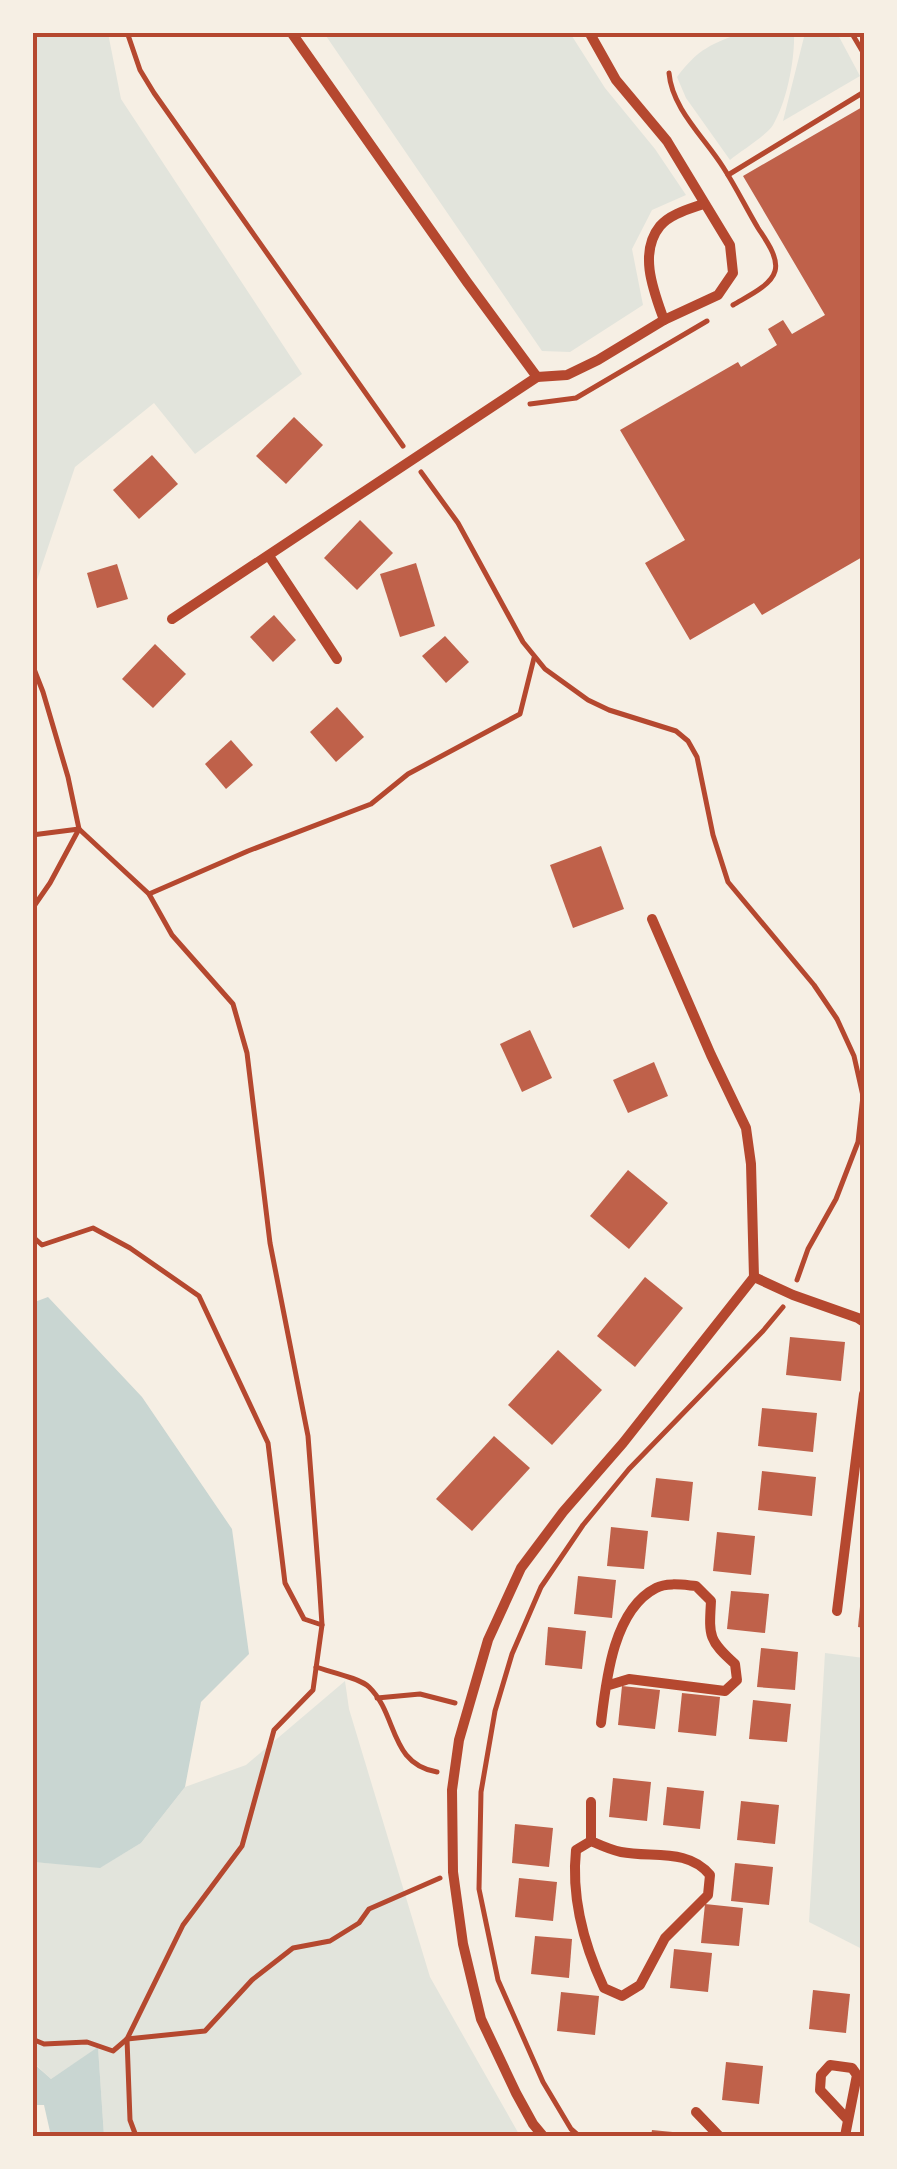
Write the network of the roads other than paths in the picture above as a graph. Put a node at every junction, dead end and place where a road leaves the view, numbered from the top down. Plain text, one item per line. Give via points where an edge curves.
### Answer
1 (291, 32) edge
2 (588, 32) edge
3 (704, 204) junction
4 (664, 320) junction
5 (537, 377) junction
6 (269, 556) junction
7 (172, 619) dead end
8 (337, 659) dead end
9 (652, 918) dead end
10 (754, 1277) junction
11 (864, 1322) edge
12 (864, 1394) edge
13 (837, 1611) dead end
14 (606, 1686) junction
15 (601, 1724) dead end
16 (591, 1802) dead end
17 (590, 1841) junction
18 (696, 2112) dead end
19 (848, 2120) junction
20 (543, 2136) edge
21 (719, 2136) edge
22 (845, 2136) edge

1 - 5 street
2 - 3 street
3 - 4 street via 661,224 652,241 649,264
3 - 4 street via 730,245 732,273 718,296
4 - 5 street via 567,375
5 - 6 street
6 - 7 street
6 - 8 street
9 - 10 street via 746,1128
10 - 11 street
10 - 20 street via 521,1568 488,1640 459,1740 453,1872 462,1944 481,2019
12 - 13 street
14 - 14 street via 614,1644 636,1604 671,1585 696,1586 711,1600 716,1647 735,1664 737,1680 725,1691 629,1679
14 - 15 street
16 - 17 street
17 - 17 street via 701,1864 710,1875 708,1896 665,1938 640,1985 622,1996 604,1988 578,1906 576,1850
18 - 21 street
19 - 19 street via 857,2075 830,2064 820,2090
19 - 22 street

